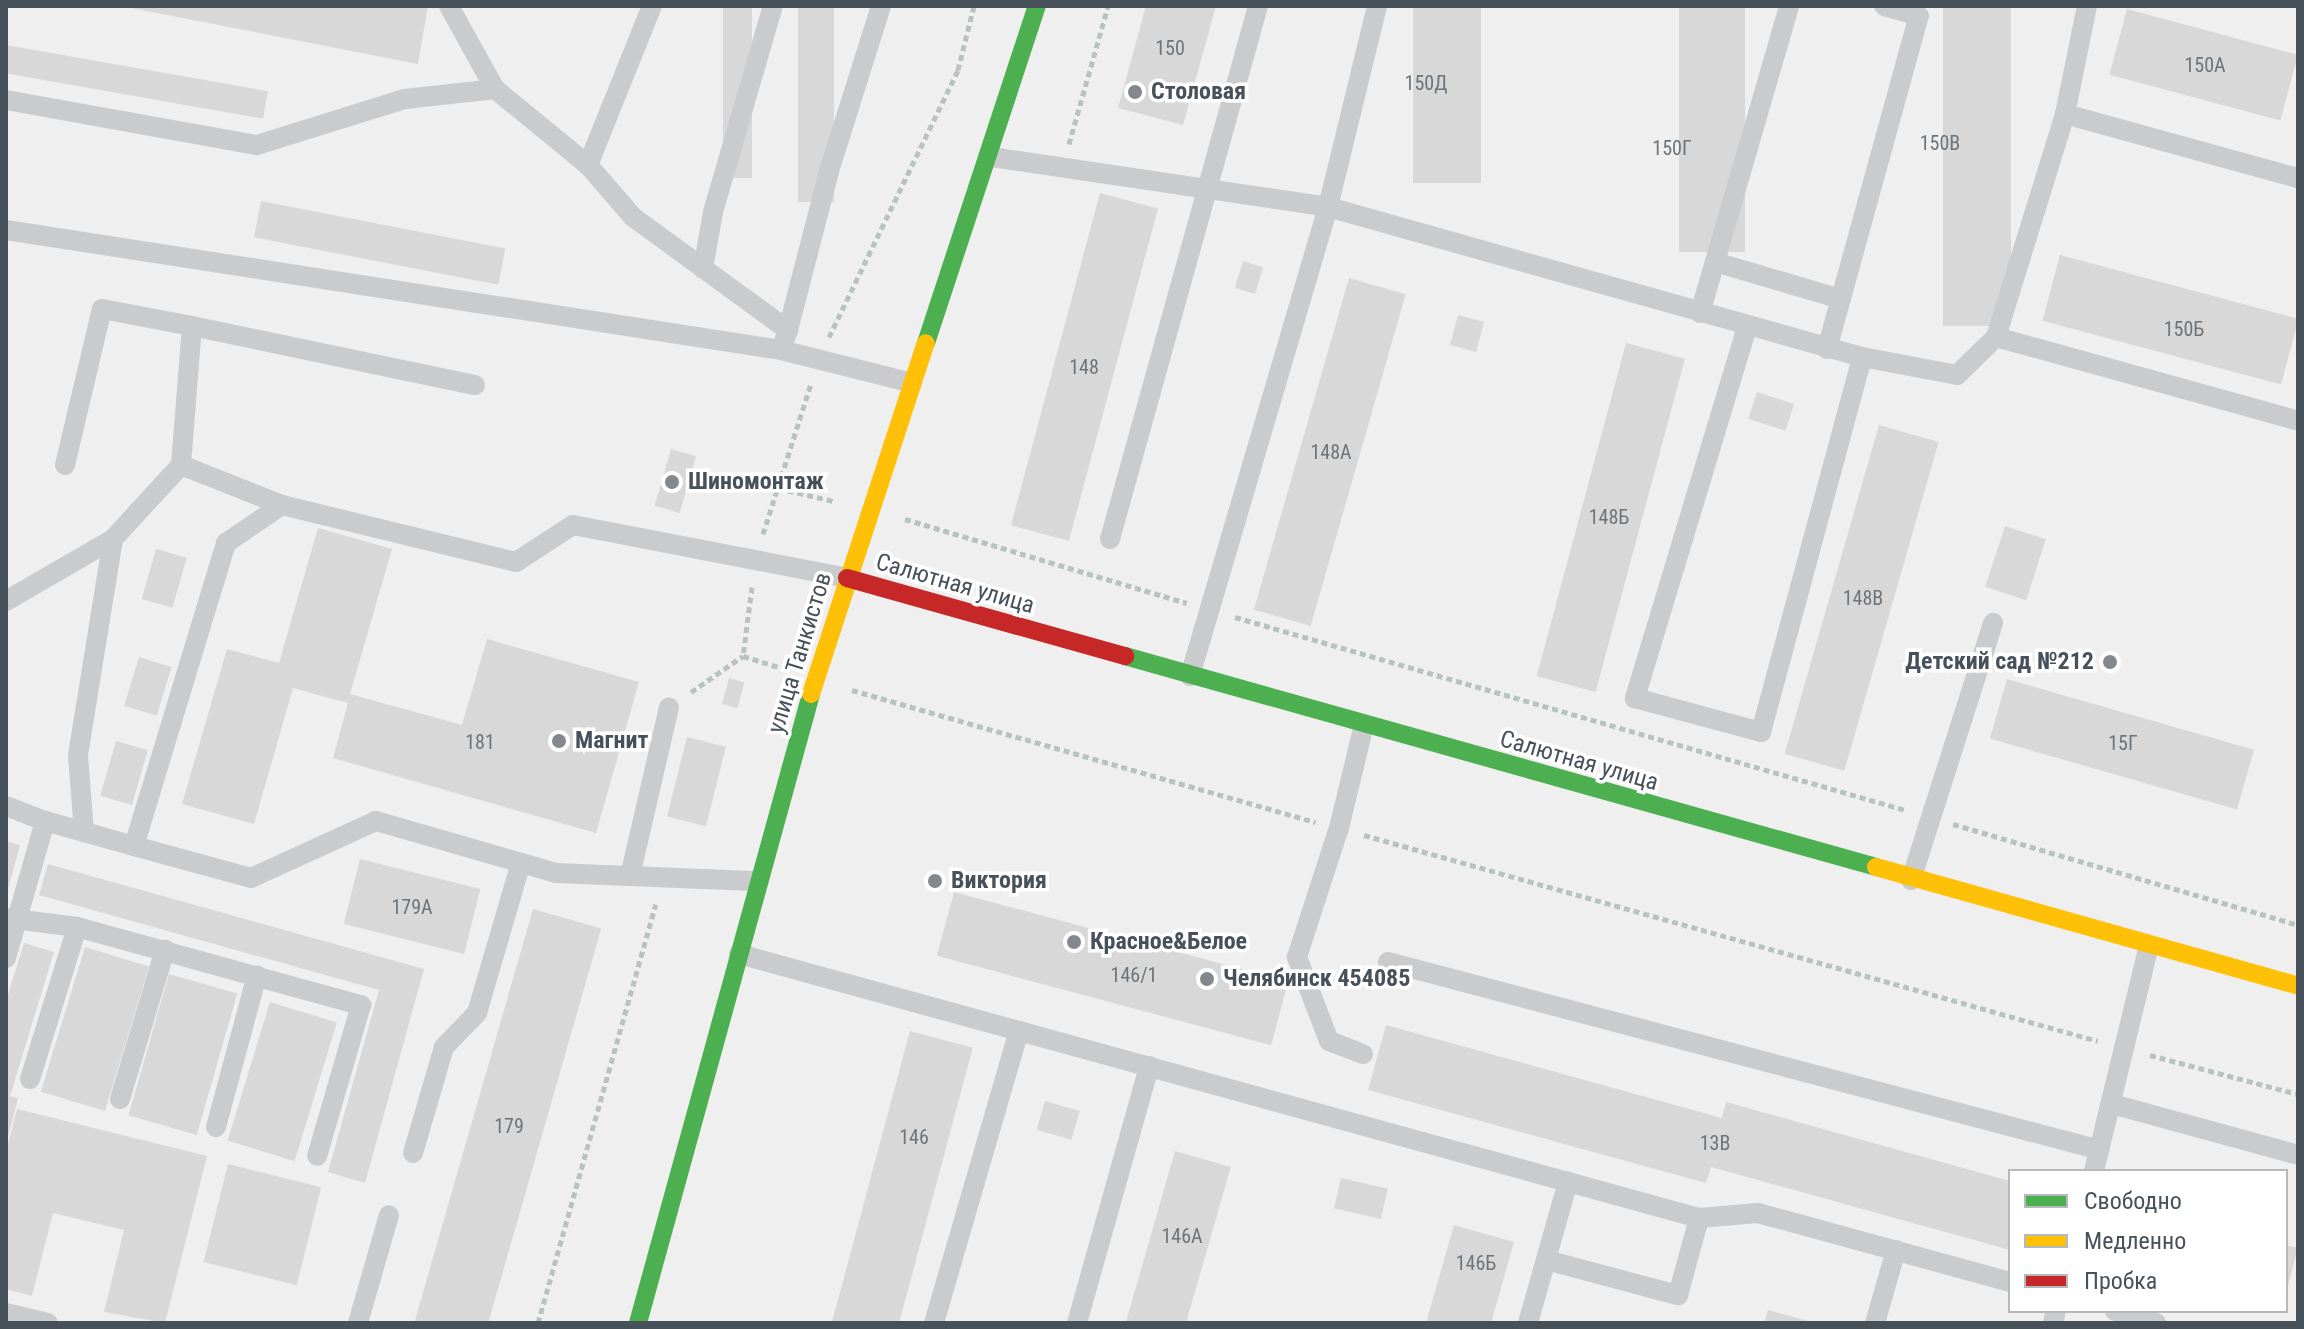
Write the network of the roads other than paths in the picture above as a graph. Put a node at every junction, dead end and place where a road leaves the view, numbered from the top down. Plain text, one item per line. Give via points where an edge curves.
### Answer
1 (449, 6) edge
2 (652, 6) edge
3 (773, 6) edge
4 (881, 6) edge
5 (1037, 6) edge
6 (1258, 6) edge
7 (1377, 6) edge
8 (1789, 6) edge
9 (1884, 6) edge
10 (2087, 6) edge
11 (495, 89) junction
12 (6, 100) edge
13 (2065, 114) junction
14 (991, 157) junction
15 (588, 165) junction
16 (2298, 178) edge
17 (1207, 189) junction
18 (1328, 207) junction
19 (6, 230) edge
20 (1715, 262) junction
21 (703, 269) junction
22 (1841, 299) junction
23 (1700, 313) junction
24 (192, 326) junction
25 (1747, 327) junction
26 (788, 330) junction
27 (1996, 337) junction
28 (1827, 349) junction
29 (781, 350) junction
30 (1862, 357) junction
31 (912, 383) junction
32 (475, 385) dead end
33 (2298, 421) edge
34 (65, 465) dead end
35 (181, 465) junction
36 (282, 505) junction
37 (113, 539) junction
38 (1110, 539) dead end
39 (847, 578) junction
40 (6, 601) edge
41 (1993, 623) dead end
42 (1190, 676) junction
43 (669, 707) road end
44 (1364, 725) junction
45 (6, 806) edge
46 (45, 821) junction
47 (84, 832) junction
48 (134, 846) junction
49 (521, 863) junction
50 (630, 876) junction
51 (1911, 880) junction
52 (759, 881) junction
53 (11, 920) edge
54 (77, 927) junction
55 (2149, 946) junction
56 (165, 950) junction
57 (739, 954) junction
58 (6, 958) edge
59 (1388, 962) dead end
60 (257, 975) junction
61 (2298, 986) edge
62 (1019, 1031) junction
63 (1363, 1054) dead end
64 (1149, 1066) junction
65 (30, 1079) dead end
66 (120, 1099) dead end
67 (2112, 1104) junction
68 (216, 1127) dead end
69 (2100, 1150) junction
70 (413, 1153) dead end
71 (2298, 1155) edge
72 (317, 1156) dead end
73 (2095, 1169) edge
74 (1568, 1182) junction
75 (389, 1215) dead end
76 (1699, 1218) junction
77 (1896, 1250) junction
78 (1546, 1260) junction
79 (2008, 1281) edge
80 (6, 1313) edge
81 (2122, 1313) edge
82 (48, 1323) edge
83 (358, 1323) edge
84 (638, 1323) edge
85 (934, 1323) edge
86 (1077, 1323) edge
87 (1528, 1323) edge
88 (1875, 1323) edge
89 (2156, 1323) edge

1 - 11 lane
2 - 15 lane
3 - 21 lane via 713,212
4 - 26 lane via 829,171
5 - 14 street, улица Танкистов
6 - 17 lane
7 - 18 lane
8 - 20 lane
9 - 22 lane via 1919,16
10 - 13 lane
11 - 12 lane via 405,99 257,145
11 - 15 lane
13 - 16 lane
13 - 27 lane
14 - 17 lane
14 - 31 street, улица Танкистов
15 - 21 lane via 633,217
17 - 18 lane
17 - 38 lane
18 - 23 lane
18 - 42 lane
19 - 29 lane
20 - 22 lane
20 - 23 lane
21 - 26 lane
22 - 28 lane
23 - 25 lane
24 - 32 lane
24 - 34 lane via 102,309
24 - 35 lane
25 - 28 lane
25 - 30 lane via 1635,698 1761,732
26 - 29 lane
27 - 30 lane via 1957,375
27 - 33 lane
28 - 30 lane
29 - 31 lane
31 - 39 street, улица Танкистов
35 - 36 lane
35 - 37 lane
36 - 39 lane via 516,562 573,525
36 - 48 lane via 226,543
37 - 40 lane
37 - 47 lane via 78,755
39 - 42 street, Салютная улица
39 - 52 street, улица Танкистов
41 - 51 lane
42 - 44 street, Салютная улица
43 - 50 lane
44 - 51 street, Салютная улица
44 - 63 lane via 1339,828 1297,957 1329,1041
45 - 46 lane
46 - 47 lane
46 - 53 lane
47 - 48 lane
48 - 49 lane via 251,878 376,821
49 - 50 lane via 556,873
49 - 70 lane via 477,1013 444,1047
50 - 52 lane
51 - 55 street, Салютная улица
52 - 57 street, улица Танкистов
53 - 54 lane
53 - 58 lane
54 - 56 lane
54 - 65 lane
55 - 61 street, Салютная улица
55 - 67 lane
56 - 60 lane
56 - 66 lane
57 - 62 lane
57 - 84 street, улица Танкистов
59 - 69 lane
60 - 68 lane
60 - 72 lane via 361,1005
62 - 64 lane
62 - 85 lane
64 - 74 lane
64 - 86 lane
67 - 69 lane
67 - 71 lane
69 - 73 lane
74 - 76 lane
74 - 78 lane
75 - 83 lane
76 - 77 lane via 1758,1213
76 - 78 lane via 1678,1295
77 - 79 lane
77 - 88 lane
78 - 87 lane
80 - 82 lane
81 - 89 lane

